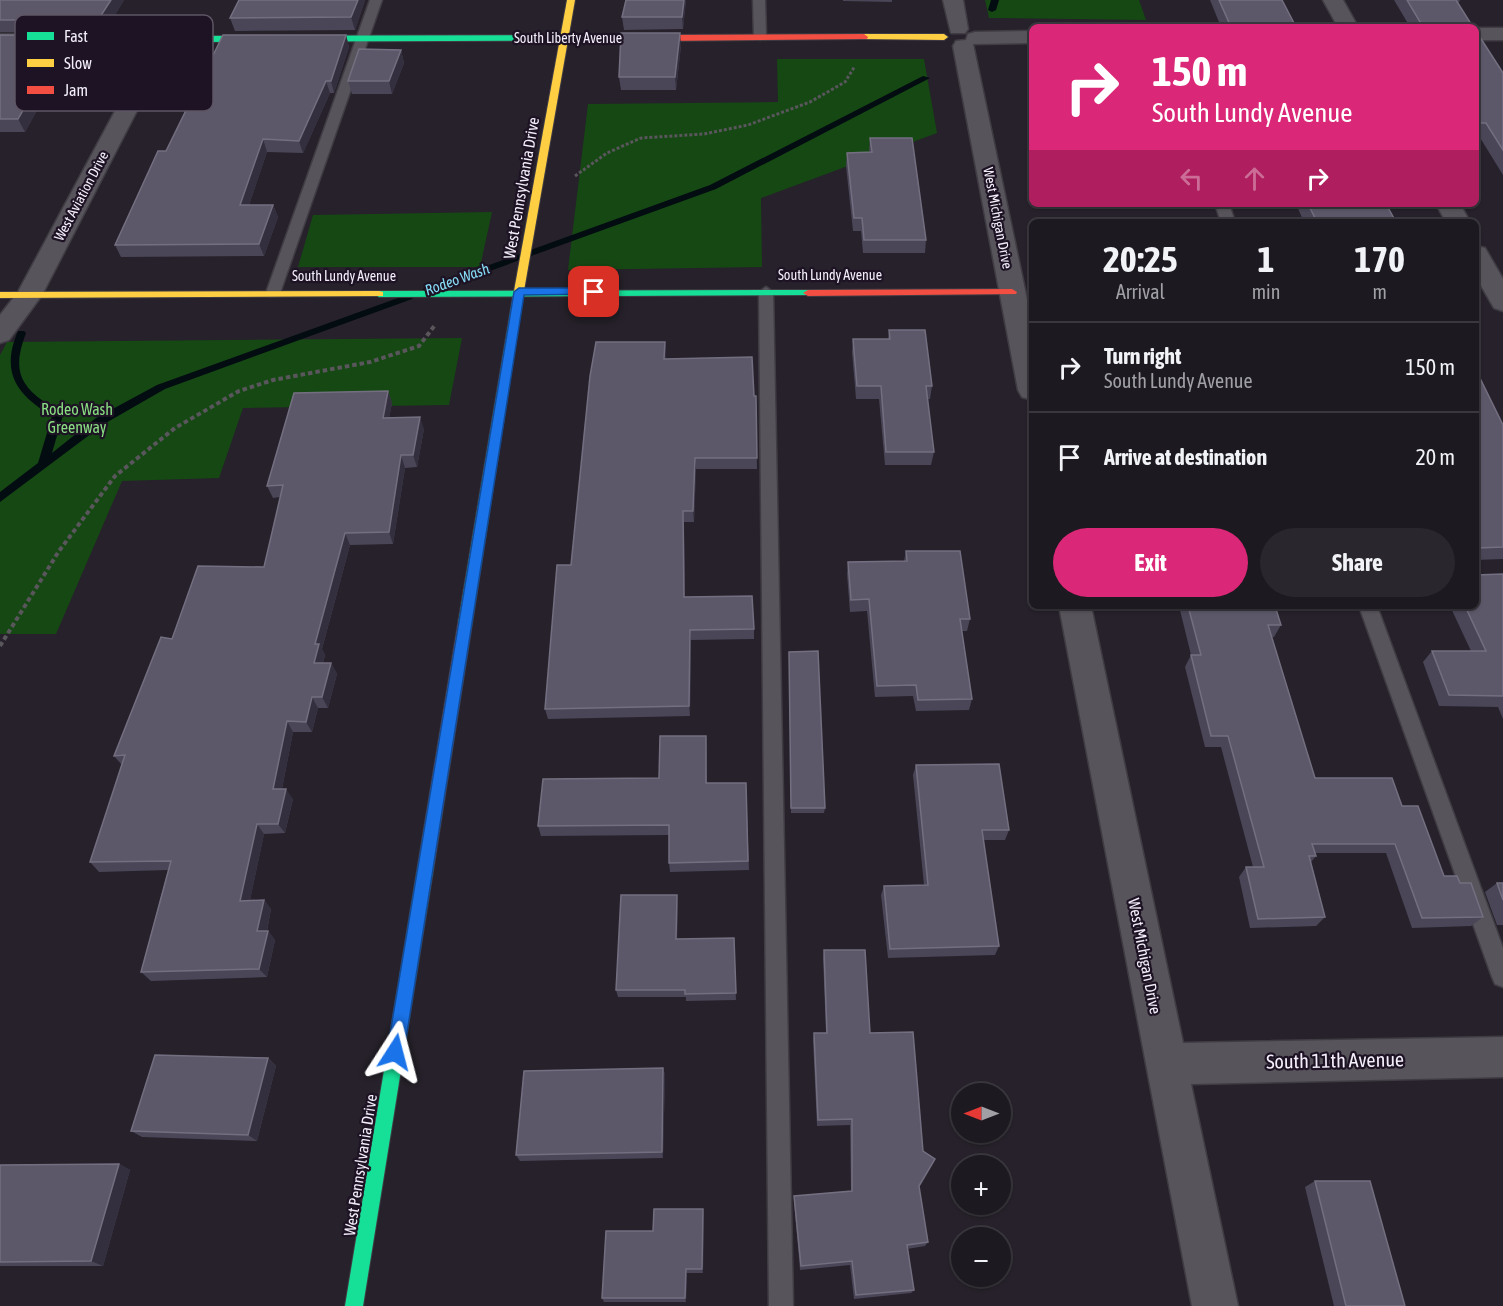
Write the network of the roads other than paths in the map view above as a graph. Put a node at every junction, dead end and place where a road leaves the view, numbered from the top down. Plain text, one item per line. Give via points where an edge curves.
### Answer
1 (376, 0) edge
2 (571, 0) edge
3 (759, 0) edge
4 (953, 0) edge
5 (1333, 0) edge
6 (1346, 24) edge
7 (1479, 34) edge
8 (1503, 34) edge
9 (760, 37) junction
10 (565, 38) junction
11 (960, 38) junction
12 (1029, 38) edge
13 (213, 39) edge
14 (362, 39) junction
15 (0, 40) edge
16 (15, 40) edge
17 (126, 111) edge
18 (1479, 259) edge
19 (519, 292) junction
20 (766, 292) junction
21 (1012, 292) junction
22 (273, 293) junction
23 (0, 295) edge
24 (29, 295) junction
25 (1503, 302) edge
26 (0, 334) edge
27 (1029, 375) edge
28 (1076, 609) edge
29 (1369, 609) edge
30 (1503, 977) edge
31 (1503, 1058) edge
32 (1167, 1064) junction
33 (354, 1306) edge
34 (781, 1306) edge
35 (1215, 1306) edge

1 - 14 lane
2 - 10 street, West Pennsylvania Drive
3 - 9 lane
4 - 11 street, West Michigan Drive
5 - 6 street
7 - 8 street
9 - 10 street, South Liberty Avenue
9 - 11 street, South Liberty Avenue
10 - 14 street, South Liberty Avenue
10 - 19 street, West Pennsylvania Drive
11 - 12 street, South Liberty Avenue
11 - 21 street, West Michigan Drive
13 - 14 street, South Liberty Avenue
14 - 22 lane
15 - 16 street
17 - 24 street, West Aviation Drive
18 - 25 street
19 - 20 street, South Lundy Avenue
19 - 22 street, South Lundy Avenue
19 - 33 street, West Pennsylvania Drive
20 - 21 street, South Lundy Avenue
20 - 34 lane
21 - 27 street, West Michigan Drive
22 - 24 street, South Lundy Avenue
23 - 24 street, South Lundy Avenue
24 - 26 street, West Aviation Drive
28 - 32 street, West Michigan Drive
29 - 30 lane
31 - 32 street, South 11th Avenue
32 - 35 street, West Michigan Drive

